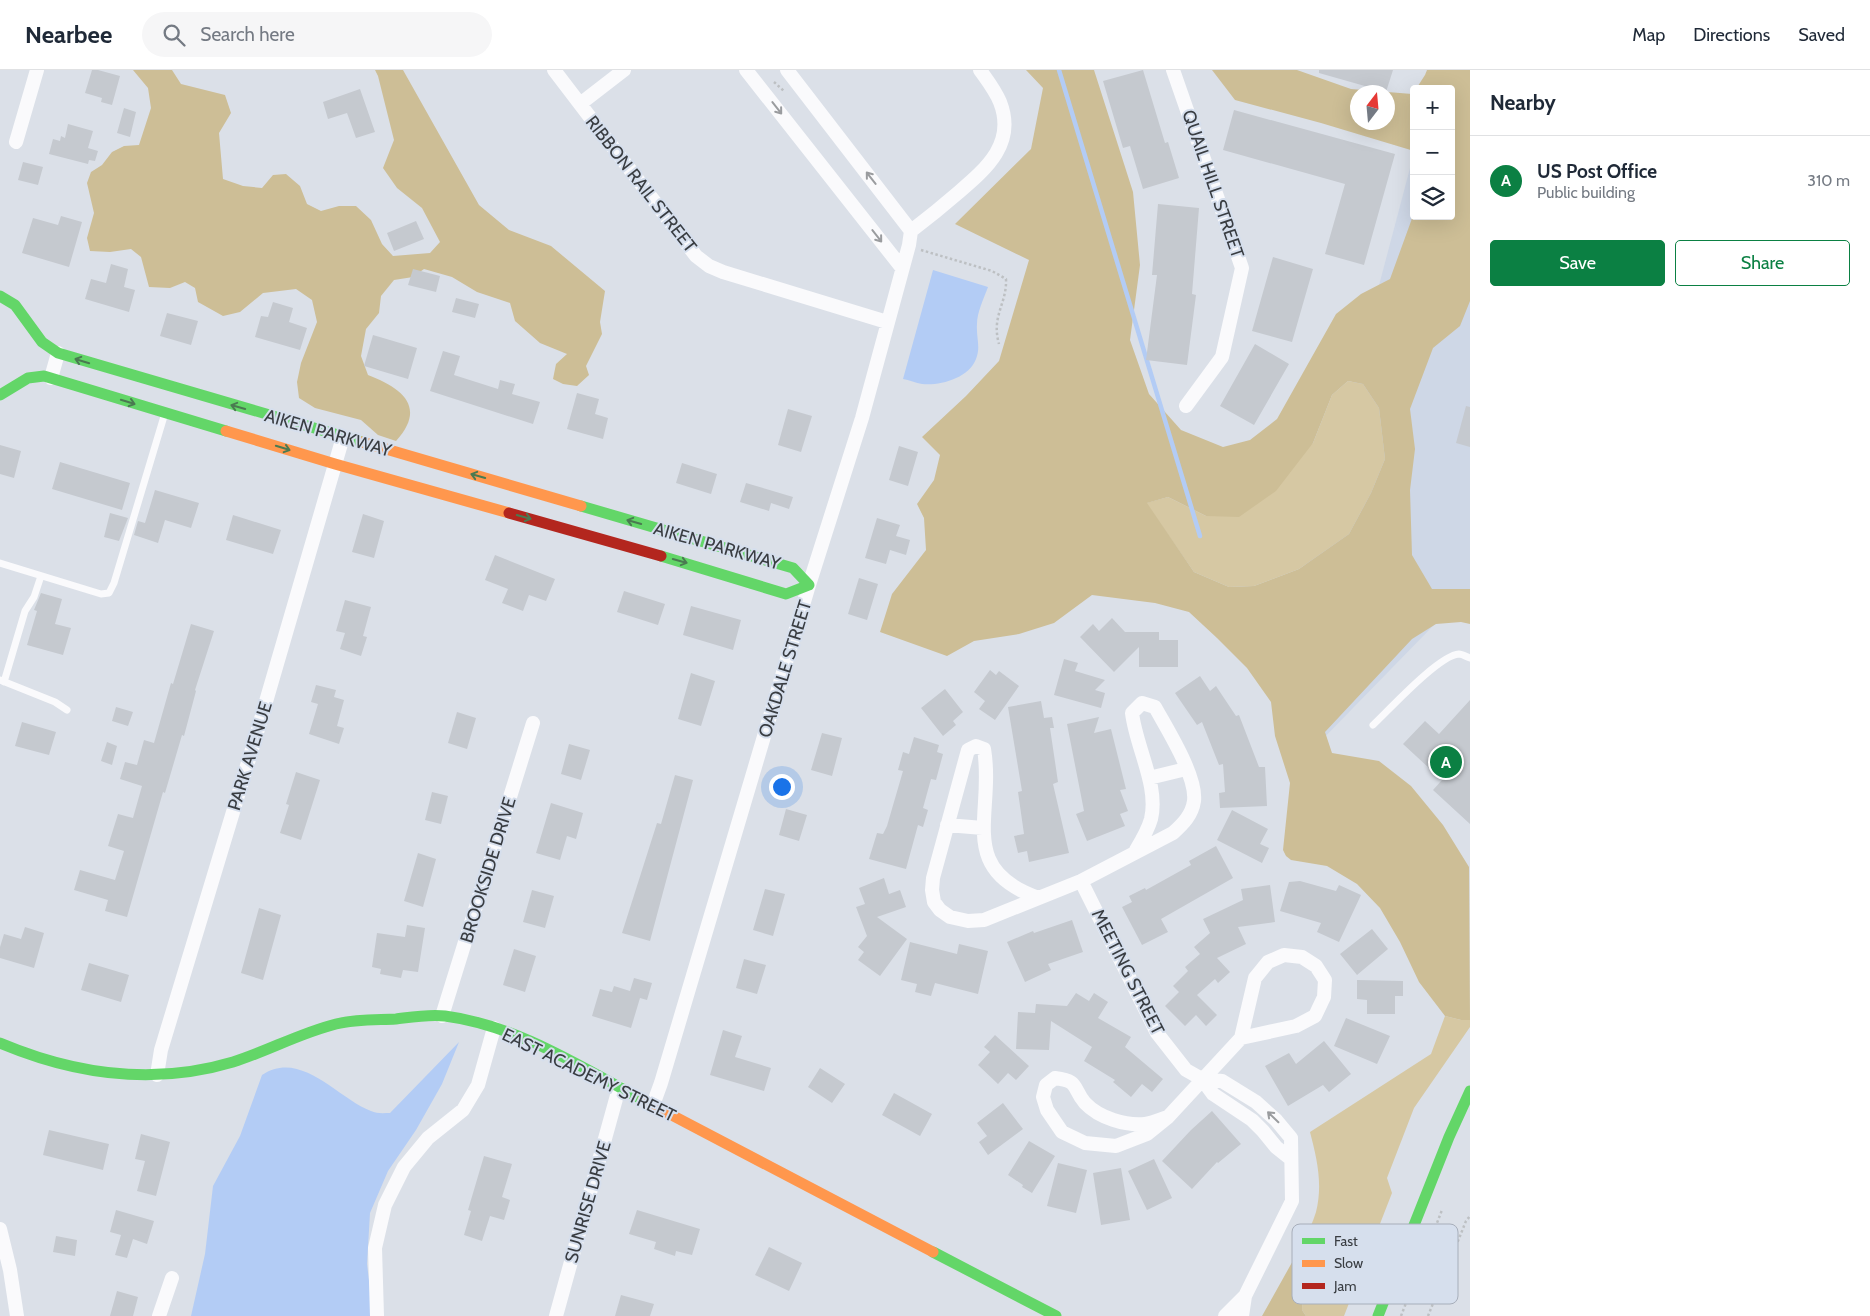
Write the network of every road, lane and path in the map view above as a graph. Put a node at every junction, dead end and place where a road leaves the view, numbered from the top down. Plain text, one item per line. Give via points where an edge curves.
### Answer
1 (36, 70) edge
2 (554, 70) edge
3 (624, 70) edge
4 (746, 70) edge
5 (787, 70) edge
6 (980, 70) edge
7 (1173, 70) edge
8 (580, 104) junction
9 (16, 142) dead end
10 (911, 231) junction
11 (920, 250) dead end
12 (902, 268) junction
13 (0, 296) edge
14 (887, 322) junction
15 (999, 344) dead end
16 (58, 354) junction
17 (50, 378) junction
18 (0, 395) edge
19 (1186, 406) dead end
20 (165, 413) junction
21 (343, 437) junction
22 (335, 464) junction
23 (0, 563) edge
24 (41, 576) junction
25 (810, 585) junction
26 (1470, 658) edge
27 (2, 681) edge
28 (67, 710) dead end
29 (534, 723) dead end
30 (1373, 726) dead end
31 (1186, 769) junction
32 (1149, 778) junction
33 (946, 825) junction
34 (983, 828) junction
35 (1136, 850) junction
36 (1081, 881) junction
37 (1039, 898) junction
38 (442, 1016) junction
39 (494, 1028) junction
40 (1241, 1038) junction
41 (0, 1042) edge
42 (157, 1075) junction
43 (1202, 1079) junction
44 (619, 1088) junction
45 (1470, 1091) edge
46 (653, 1105) junction
47 (1168, 1117) junction
48 (1445, 1203) dead end
49 (1470, 1216) edge
50 (1414, 1224) edge
51 (1437, 1224) edge
52 (0, 1229) edge
53 (1458, 1241) edge
54 (172, 1278) dead end
55 (1245, 1296) junction
56 (1383, 1304) edge
57 (1406, 1304) edge
58 (1433, 1304) edge
59 (17, 1316) edge
60 (159, 1316) edge
61 (377, 1316) edge
62 (556, 1316) edge
63 (1056, 1316) edge
64 (1225, 1316) edge
65 (1242, 1316) edge
66 (1378, 1316) edge
67 (1401, 1316) edge
68 (1428, 1316) edge

1 - 9 street
2 - 8 street, RIBBON RAIL STREET
3 - 8 street
4 -> 12 street
10 -> 5 street
6 - 10 street via 992,86 1004,116 1002,143 990,164
7 - 19 street, QUAIL HILL STREET via 1242,268 1222,357
8 - 14 street, RIBBON RAIL STREET via 684,242 709,266 748,281
10 - 12 street, OAKDALE STREET
11 - 15 path via 992,271 1006,279 997,321
12 - 14 street, OAKDALE STREET
13 - 16 main road, AIKEN PARKWAY via 25,315 42,342
14 - 25 street, OAKDALE STREET via 862,418
16 - 17 street
21 -> 16 main road, AIKEN PARKWAY
17 - 18 main road, AIKEN PARKWAY via 28,378
17 -> 20 main road, AIKEN PARKWAY
20 -> 22 main road, AIKEN PARKWAY
20 - 24 lane via 109,593 101,594
21 - 22 street, PARK AVENUE
25 -> 21 main road, AIKEN PARKWAY via 793,568
22 -> 25 main road, AIKEN PARKWAY via 786,594
22 - 42 street, PARK AVENUE via 161,1050
23 - 24 lane
24 - 27 lane via 25,611
25 - 46 street, OAKDALE STREET
26 - 30 lane via 1460,654 1434,667
27 - 28 lane
29 - 38 street, BROOKSIDE DRIVE
31 - 32 street
31 - 32 street via 1155,707 1142,702 1132,713
31 - 35 street via 1194,787 1190,814 1173,833
32 - 35 street via 1152,814
33 - 34 street
33 - 34 street via 968,750 976,746 984,749 985,758
33 - 37 street via 932,890 934,902 940,910 950,917 984,920
34 - 37 street via 990,865 1020,892
35 - 36 street
36 - 37 street
36 - 43 street, MEETING STREET via 1157,1033 1186,1070
38 - 39 main road, EAST ACADEMY STREET
38 - 42 main road, EAST ACADEMY STREET via 350,1021 232,1062
39 - 44 main road, EAST ACADEMY STREET via 523,1038
39 - 61 street via 478,1085 463,1110 428,1138 404,1167 385,1205 374,1248
40 - 40 street via 1296,1026 1315,1016 1324,997 1325,980 1316,966 1302,957 1284,955 1268,962 1255,978
40 - 43 street
41 - 42 main road, EAST ACADEMY STREET via 60,1065 86,1071
43 - 47 street
43 - 55 street, MEETING STREET via 1213,1094 1252,1120 1291,1159 1292,1201
44 - 46 main road, EAST ACADEMY STREET
44 - 62 street, SUNRISE DRIVE
45 - 50 main road
46 - 63 main road, EAST ACADEMY STREET
47 - 47 street via 1145,1124 1122,1123 1108,1118 1085,1103 1076,1086 1068,1080 1055,1078 1046,1085 1043,1097 1047,1110 1062,1132 1085,1144 1116,1146 1147,1134
48 - 51 path
49 - 53 path
52 - 59 street
54 - 60 street
55 - 64 street, MEETING STREET
55 - 65 street, MEETING STREET
56 - 66 main road
57 - 67 path
58 - 68 path

